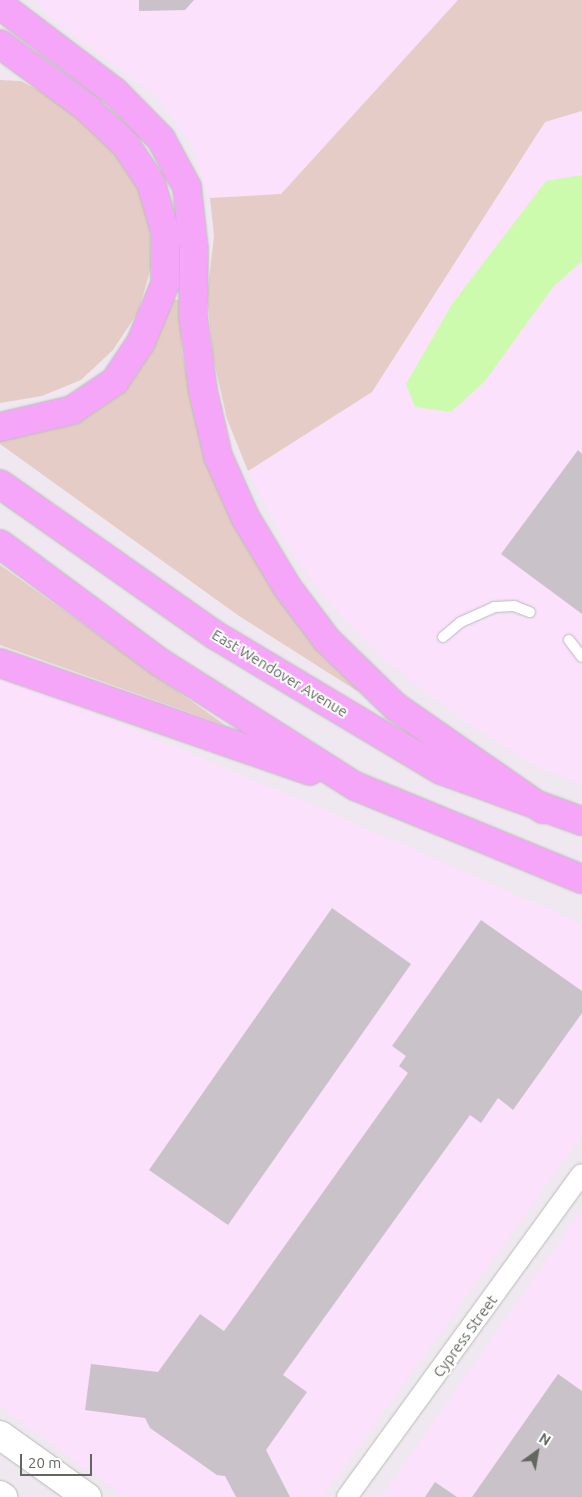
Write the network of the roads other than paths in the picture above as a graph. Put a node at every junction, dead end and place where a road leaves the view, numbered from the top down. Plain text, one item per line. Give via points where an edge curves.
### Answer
1 (19, 0) edge
2 (0, 5) edge
3 (47, 40) junction
4 (0, 44) edge
5 (0, 65) edge
6 (45, 79) junction
7 (0, 427) edge
8 (0, 484) edge
9 (0, 544) edge
10 (530, 612) dead end
11 (443, 637) dead end
12 (569, 640) dead end
13 (582, 657) edge
14 (0, 663) edge
15 (355, 786) junction
16 (543, 809) junction
17 (582, 822) edge
18 (582, 879) edge
19 (582, 1174) edge
20 (0, 1435) edge
21 (87, 1497) edge
22 (347, 1497) edge

1 - 3 highway
2 - 3 highway
3 - 16 highway via 115,92 161,139 187,188 194,250 193,316 203,391 218,456 245,517 287,587 327,640 396,708
4 - 6 highway
5 - 6 highway
6 - 7 highway via 87,108 125,144 151,184 164,231 165,284 141,342 114,381 72,410
8 - 16 highway, East Wendover Avenue via 215,635 441,770
9 - 15 highway via 161,663
10 - 11 lane via 514,606 494,607 461,622
12 - 13 lane
14 - 15 highway
15 - 18 highway
16 - 17 highway, East Wendover Avenue
19 - 22 street, Cypress Street
20 - 21 main road

